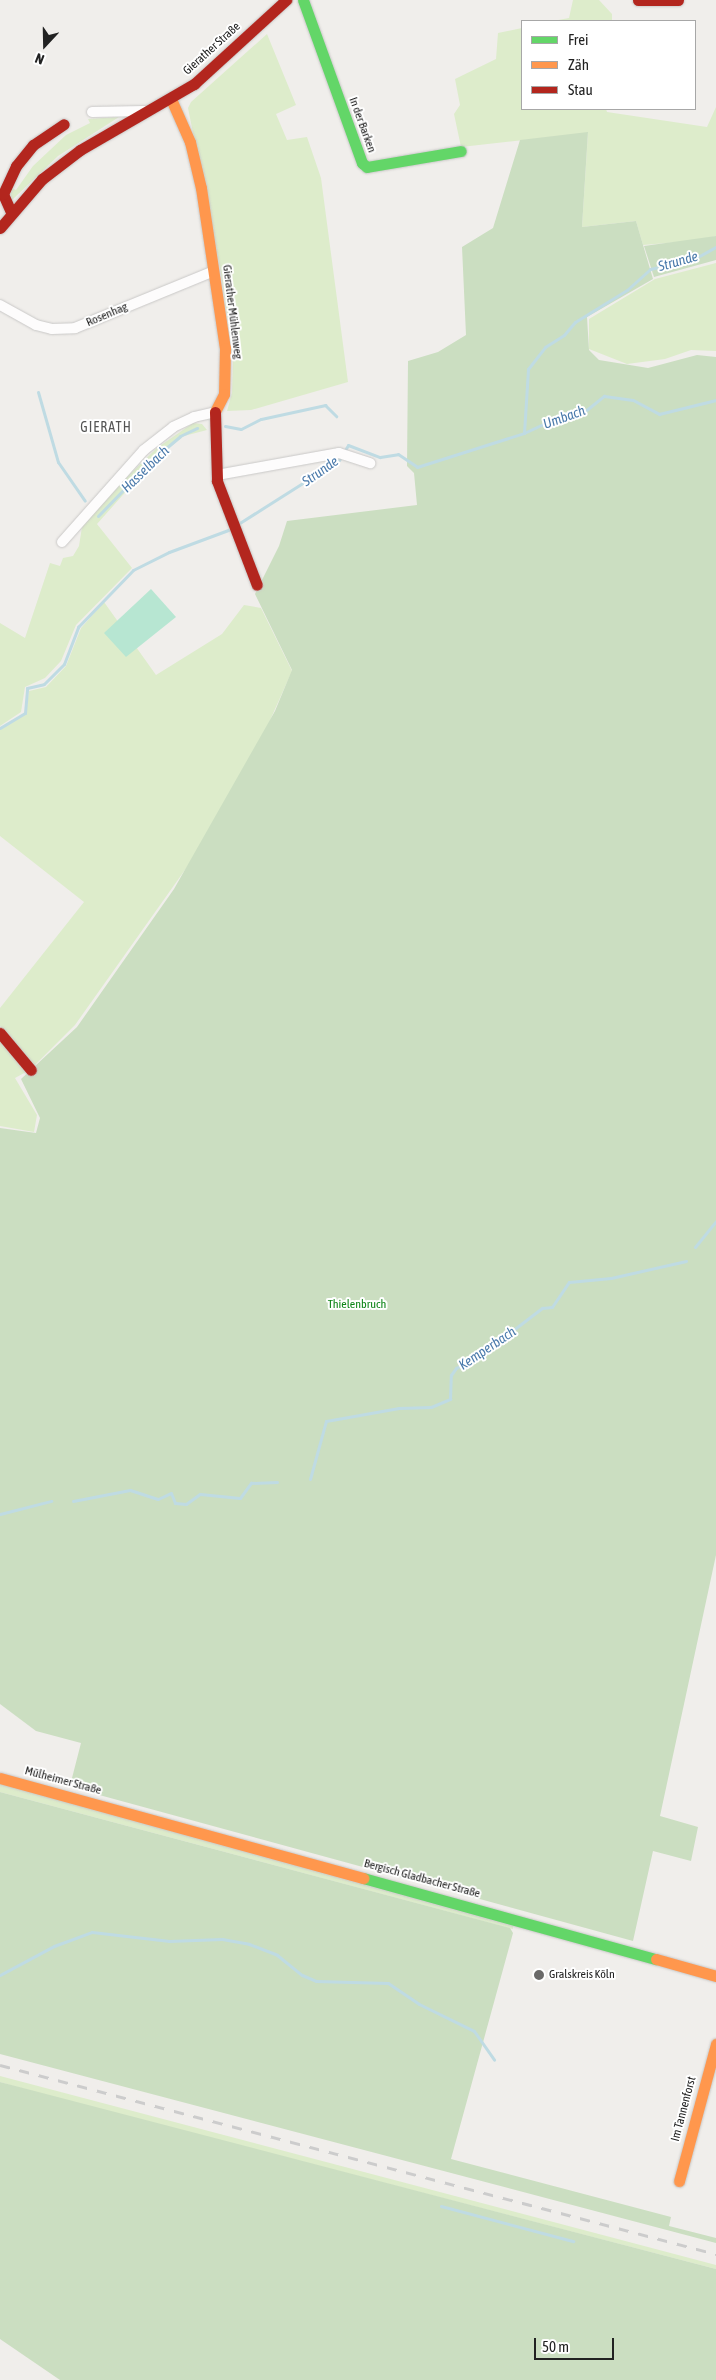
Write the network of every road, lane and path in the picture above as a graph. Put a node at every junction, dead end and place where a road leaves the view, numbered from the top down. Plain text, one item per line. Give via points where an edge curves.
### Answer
1 (286, 0) edge
2 (303, 0) edge
3 (638, 0) edge
4 (678, 0) edge
5 (171, 99) junction
6 (150, 111) junction
7 (92, 112) dead end
8 (64, 124) dead end
9 (461, 151) dead end
10 (12, 212) junction
11 (0, 228) edge
12 (214, 270) junction
13 (0, 305) edge
14 (215, 412) junction
15 (370, 463) dead end
16 (217, 475) junction
17 (62, 542) dead end
18 (257, 585) dead end
19 (0, 1033) edge
20 (32, 1070) dead end
21 (0, 1778) edge
22 (120, 1811) joint
23 (716, 1976) edge
24 (716, 2044) edge
25 (679, 2180) dead end

1 - 5 street, Gierather Straße via 194,84
2 - 9 street, In der Barken via 362,163 367,167
3 - 4 street
5 - 6 street, Gierather Straße
5 - 12 street, Gierather Mühlenweg via 190,142
6 - 7 street, Gierather Straße
6 - 10 street, Gierather Straße via 80,150 42,179
8 - 10 street via 33,146 16,166 3,194
10 - 11 street, Gierather Straße
12 - 13 street, Rosenhag via 75,328 52,329 36,325
12 - 14 street, Gierather Mühlenweg via 225,348 224,394
14 - 16 street, Gierather Mühlenweg
14 - 17 street via 182,422 144,450
15 - 16 street via 343,454
16 - 18 street, Gierather Mühlenweg
19 - 20 street
21 - 22 street, Mülheimer Straße
22 - 23 street, Bergisch Gladbacher Straße
24 - 25 street, Im Tannenforst

